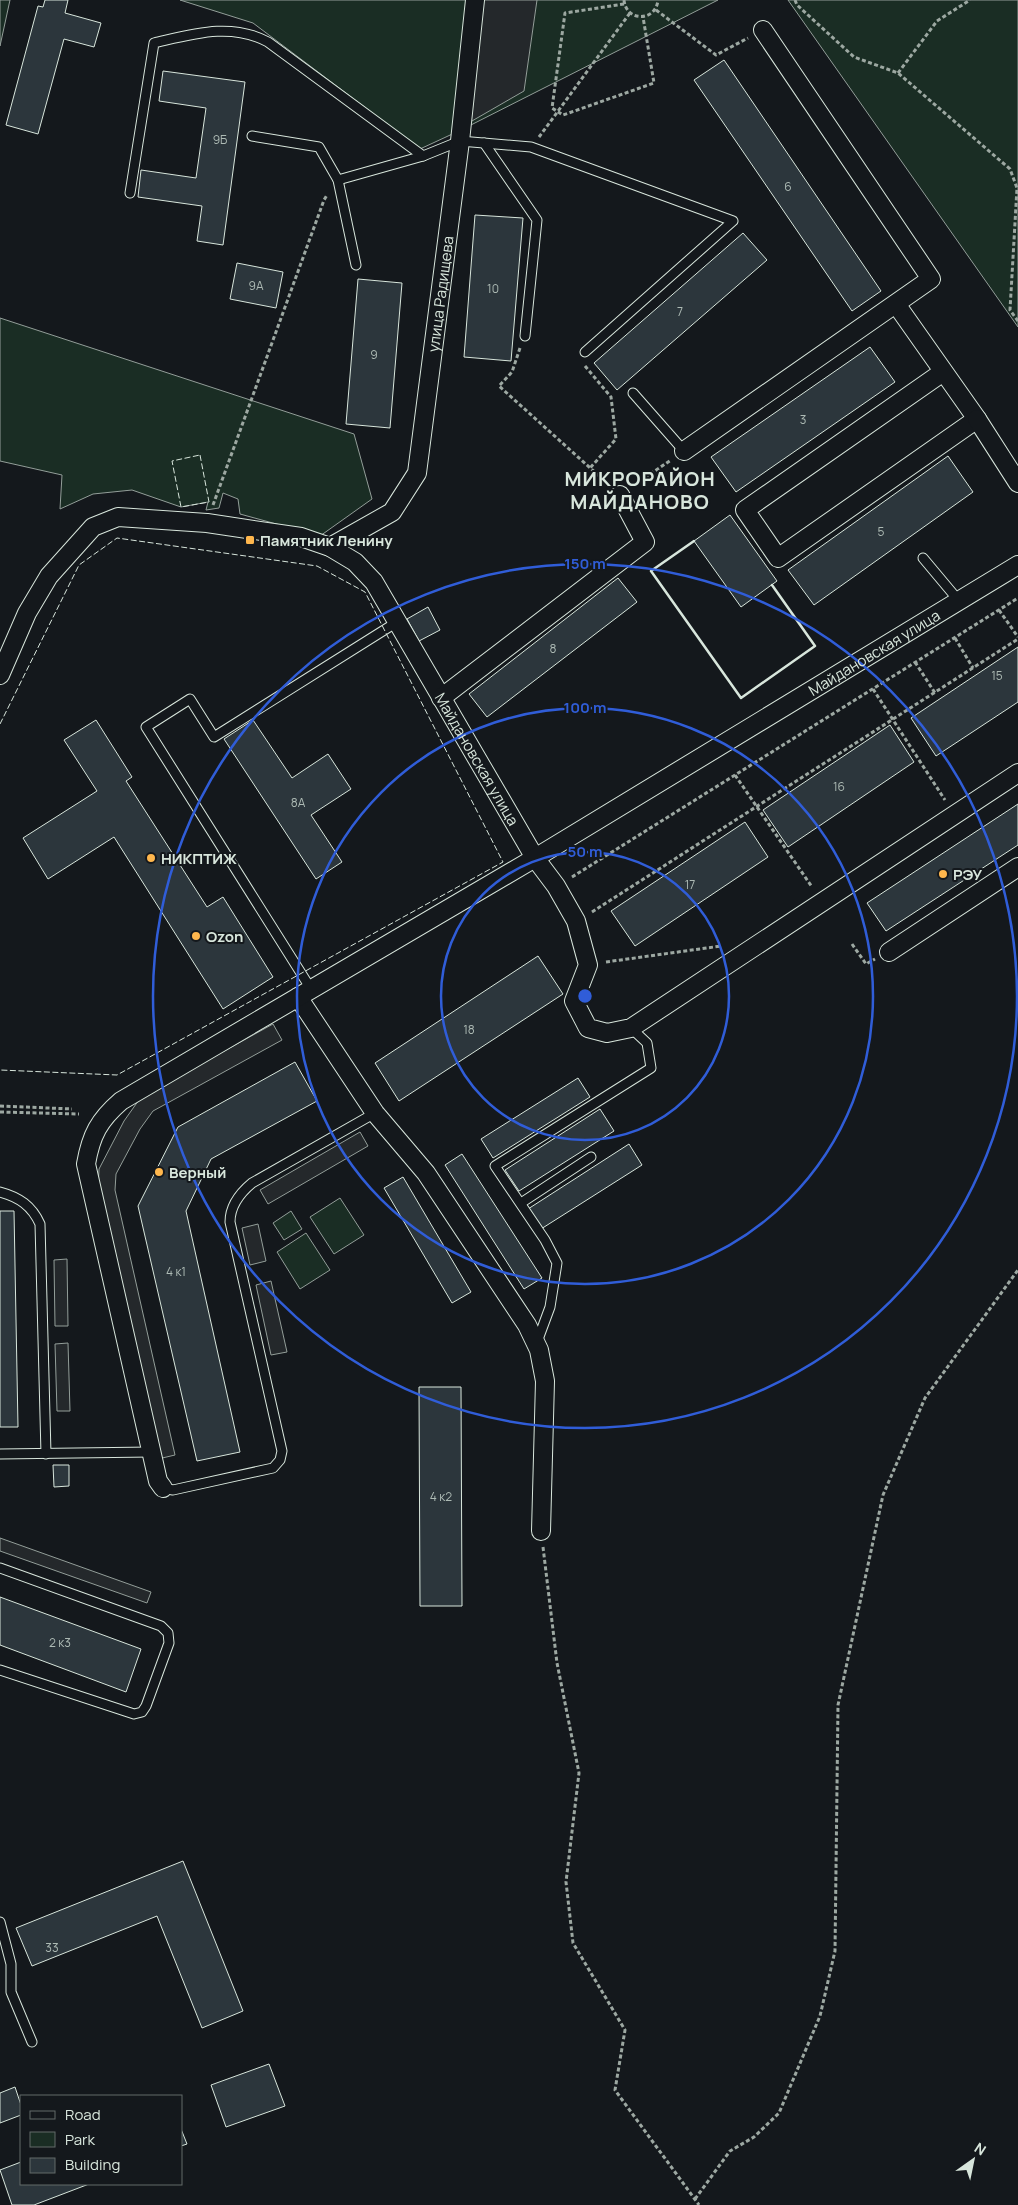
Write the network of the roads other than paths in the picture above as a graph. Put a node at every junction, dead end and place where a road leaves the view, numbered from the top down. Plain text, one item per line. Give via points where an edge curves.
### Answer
1 (475, 0) edge
2 (763, 30) road end
3 (252, 136) dead end
4 (460, 141) junction
5 (484, 143) junction
6 (424, 156) junction
7 (338, 180) junction
8 (130, 193) dead end
9 (356, 265) dead end
10 (896, 304) junction
11 (525, 336) road end
12 (586, 352) road end
13 (943, 372) junction
14 (633, 393) dead end
15 (977, 420) junction
16 (684, 451) joint
17 (1018, 483) edge
18 (620, 495) road end
19 (330, 547) junction
20 (923, 558) dead end
21 (1016, 571) edge
22 (959, 601) junction
23 (397, 622) junction
24 (0, 675) edge
25 (442, 698) junction
26 (1018, 773) edge
27 (536, 858) junction
28 (1018, 867) edge
29 (889, 952) dead end
30 (304, 993) junction
31 (630, 1028) junction
32 (375, 1113) junction
33 (591, 1158) dead end
34 (0, 1192) edge
35 (521, 1203) junction
36 (536, 1345) junction
37 (151, 1452) junction
38 (0, 1454) edge
39 (46, 1454) junction
40 (163, 1488) joint
41 (540, 1531) road end
42 (0, 1568) edge
43 (0, 1670) edge
44 (0, 1922) edge
45 (32, 2042) dead end

1 - 4 street, улица Радищева
2 - 10 street via 931,279
3 - 7 lane via 319,147
4 - 5 lane
4 - 6 lane
4 - 19 street, улица Радищева via 417,473 392,512
5 - 11 lane via 537,220
5 - 12 lane via 531,148 733,221
6 - 7 lane
6 - 8 lane via 268,42 242,32 206,31 154,43
7 - 9 lane
10 - 13 street
10 - 16 street
13 - 15 street
13 - 15 street via 745,510 778,558
14 - 16 lane
15 - 17 street
18 - 25 street via 645,542
19 - 23 street, Майдановская улица via 355,562 374,582
19 - 24 street, Майдановская улица via 302,537 207,523 118,517 93,527 49,576 27,613
20 - 22 lane
21 - 22 street, Майдановская улица
22 - 27 street, Майдановская улица
23 - 25 street, Майдановская улица
23 - 30 lane via 214,737 190,699 146,727
25 - 27 street, Майдановская улица
26 - 31 street
27 - 30 street
27 - 31 street via 576,921 588,964 574,1000 588,1028 606,1032
28 - 29 street
30 - 32 street
30 - 37 street via 121,1101 108,1112 89,1144 86,1164
31 - 35 lane via 647,1044 651,1068 495,1166
32 - 36 street via 426,1173 527,1325
32 - 40 lane via 252,1183 239,1196 230,1213 282,1451 280,1460 274,1468 173,1490
33 - 35 lane
34 - 39 lane via 28,1206 40,1224
35 - 36 lane via 557,1263 550,1307
36 - 41 street via 546,1381
37 - 39 lane
37 - 40 street via 158,1481
38 - 39 lane
42 - 43 lane via 161,1626 168,1633 169,1643 146,1706 142,1712 134,1714
44 - 45 lane via 12,1964 10,1992

